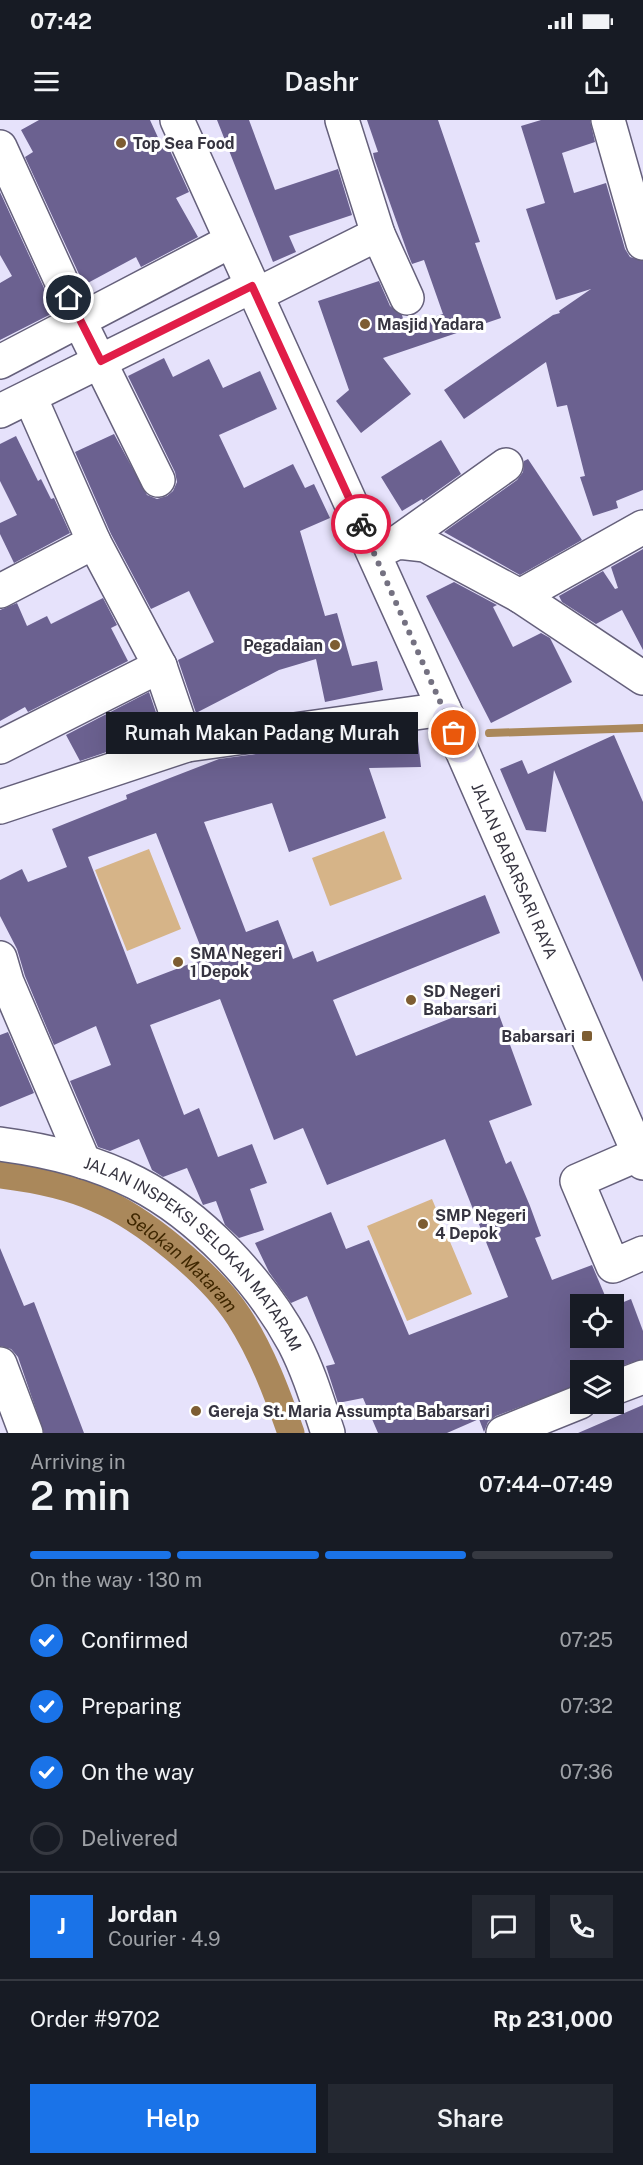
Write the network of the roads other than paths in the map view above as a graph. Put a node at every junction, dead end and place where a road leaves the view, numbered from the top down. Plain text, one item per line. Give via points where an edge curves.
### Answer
1 (177, 120) edge
2 (342, 120) edge
3 (608, 120) edge
4 (0, 147) edge
5 (378, 234) junction
6 (231, 241) junction
7 (643, 243) edge
8 (254, 290) junction
9 (407, 298) dead end
10 (79, 320) junction
11 (101, 361) junction
12 (0, 362) edge
13 (30, 397) junction
14 (0, 411) edge
15 (506, 465) dead end
16 (158, 480) dead end
17 (643, 527) edge
18 (94, 542) junction
19 (386, 548) junction
20 (1, 588) edge
21 (520, 596) junction
22 (160, 666) junction
23 (643, 678) edge
24 (451, 725) junction
25 (187, 745) junction
26 (0, 747) edge
27 (0, 807) edge
28 (0, 958) edge
29 (0, 1144) edge
30 (642, 1161) edge
31 (84, 1162) junction
32 (643, 1253) edge
33 (1, 1367) edge
34 (643, 1377) edge
35 (624, 1384) edge
36 (570, 1408) edge
37 (537, 1427) edge
38 (16, 1429) edge
39 (328, 1433) edge
40 (503, 1433) edge

1 - 6 street, JALAN BABARSARI RAYA
2 - 5 street
3 - 7 street
4 - 10 street
5 - 8 street
5 - 9 street
6 - 8 street, JALAN BABARSARI RAYA
6 - 10 street
8 - 11 street
8 - 19 street, JALAN BABARSARI RAYA
10 - 11 street
10 - 12 street
11 - 13 street
11 - 16 street
13 - 14 street
13 - 18 street
15 - 19 street
17 - 21 street
18 - 20 street
18 - 22 street
19 - 21 street via 425,545
19 - 24 street, JALAN BABARSARI RAYA
21 - 23 street
22 - 25 street
22 - 26 street
24 - 25 street
24 - 30 street, JALAN BABARSARI RAYA
25 - 27 street
28 - 31 street
29 - 31 street, JALAN INSPEKSI SELOKAN MATARAM
30 - 32 street via 577,1181 613,1266
31 - 39 street, JALAN INSPEKSI SELOKAN MATARAM via 158,1196 235,1263 294,1342
33 - 38 street
34 - 35 street
36 - 37 street
37 - 40 street

